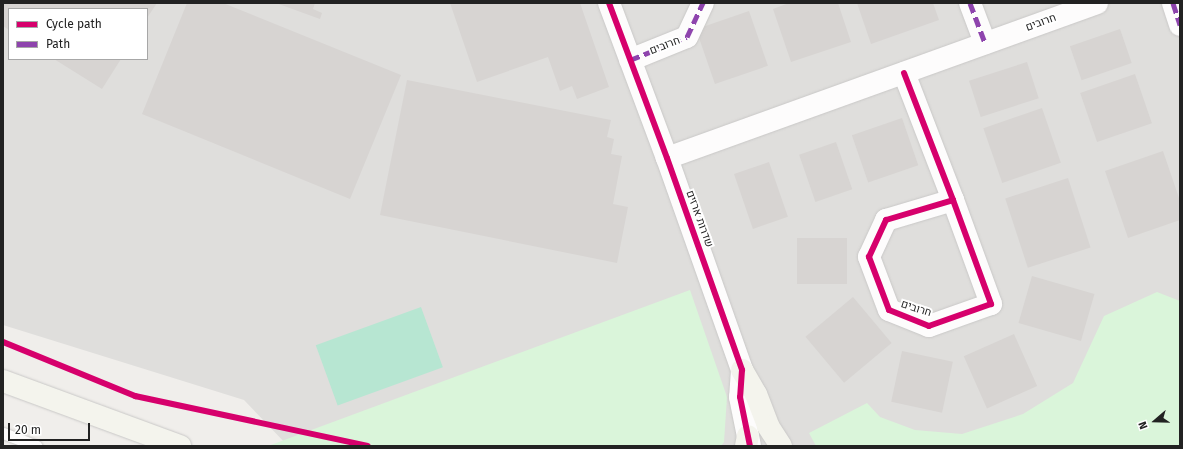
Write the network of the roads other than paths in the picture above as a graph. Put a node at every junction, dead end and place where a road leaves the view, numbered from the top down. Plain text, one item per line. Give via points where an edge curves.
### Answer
1 (609, 3) edge
2 (703, 3) edge
3 (970, 3) edge
4 (1097, 3) edge
5 (1173, 3) edge
6 (1180, 25) edge
7 (985, 43) junction
8 (630, 60) junction
9 (904, 73) junction
10 (667, 158) junction
11 (953, 200) junction
12 (742, 370) junction
13 (3, 381) edge
14 (3, 433) edge
15 (748, 443) edge
16 (37, 446) edge
17 (180, 446) edge
18 (781, 446) edge

1 - 8 street, שדרות ארזים
2 - 8 street, חרובים via 687,37
3 - 7 street
4 - 7 street, חרובים
5 - 6 street
7 - 9 street, חרובים
8 - 10 street, שדרות ארזים
9 - 10 street, חרובים
9 - 11 street, חרובים
10 - 12 street, שדרות ארזים
11 - 11 street, חרובים via 990,304 929,326 889,310 869,257 886,220
12 - 15 street, שדרות ארזים via 740,397
12 - 18 main road via 756,394 768,426
13 - 17 main road
14 - 16 lane

